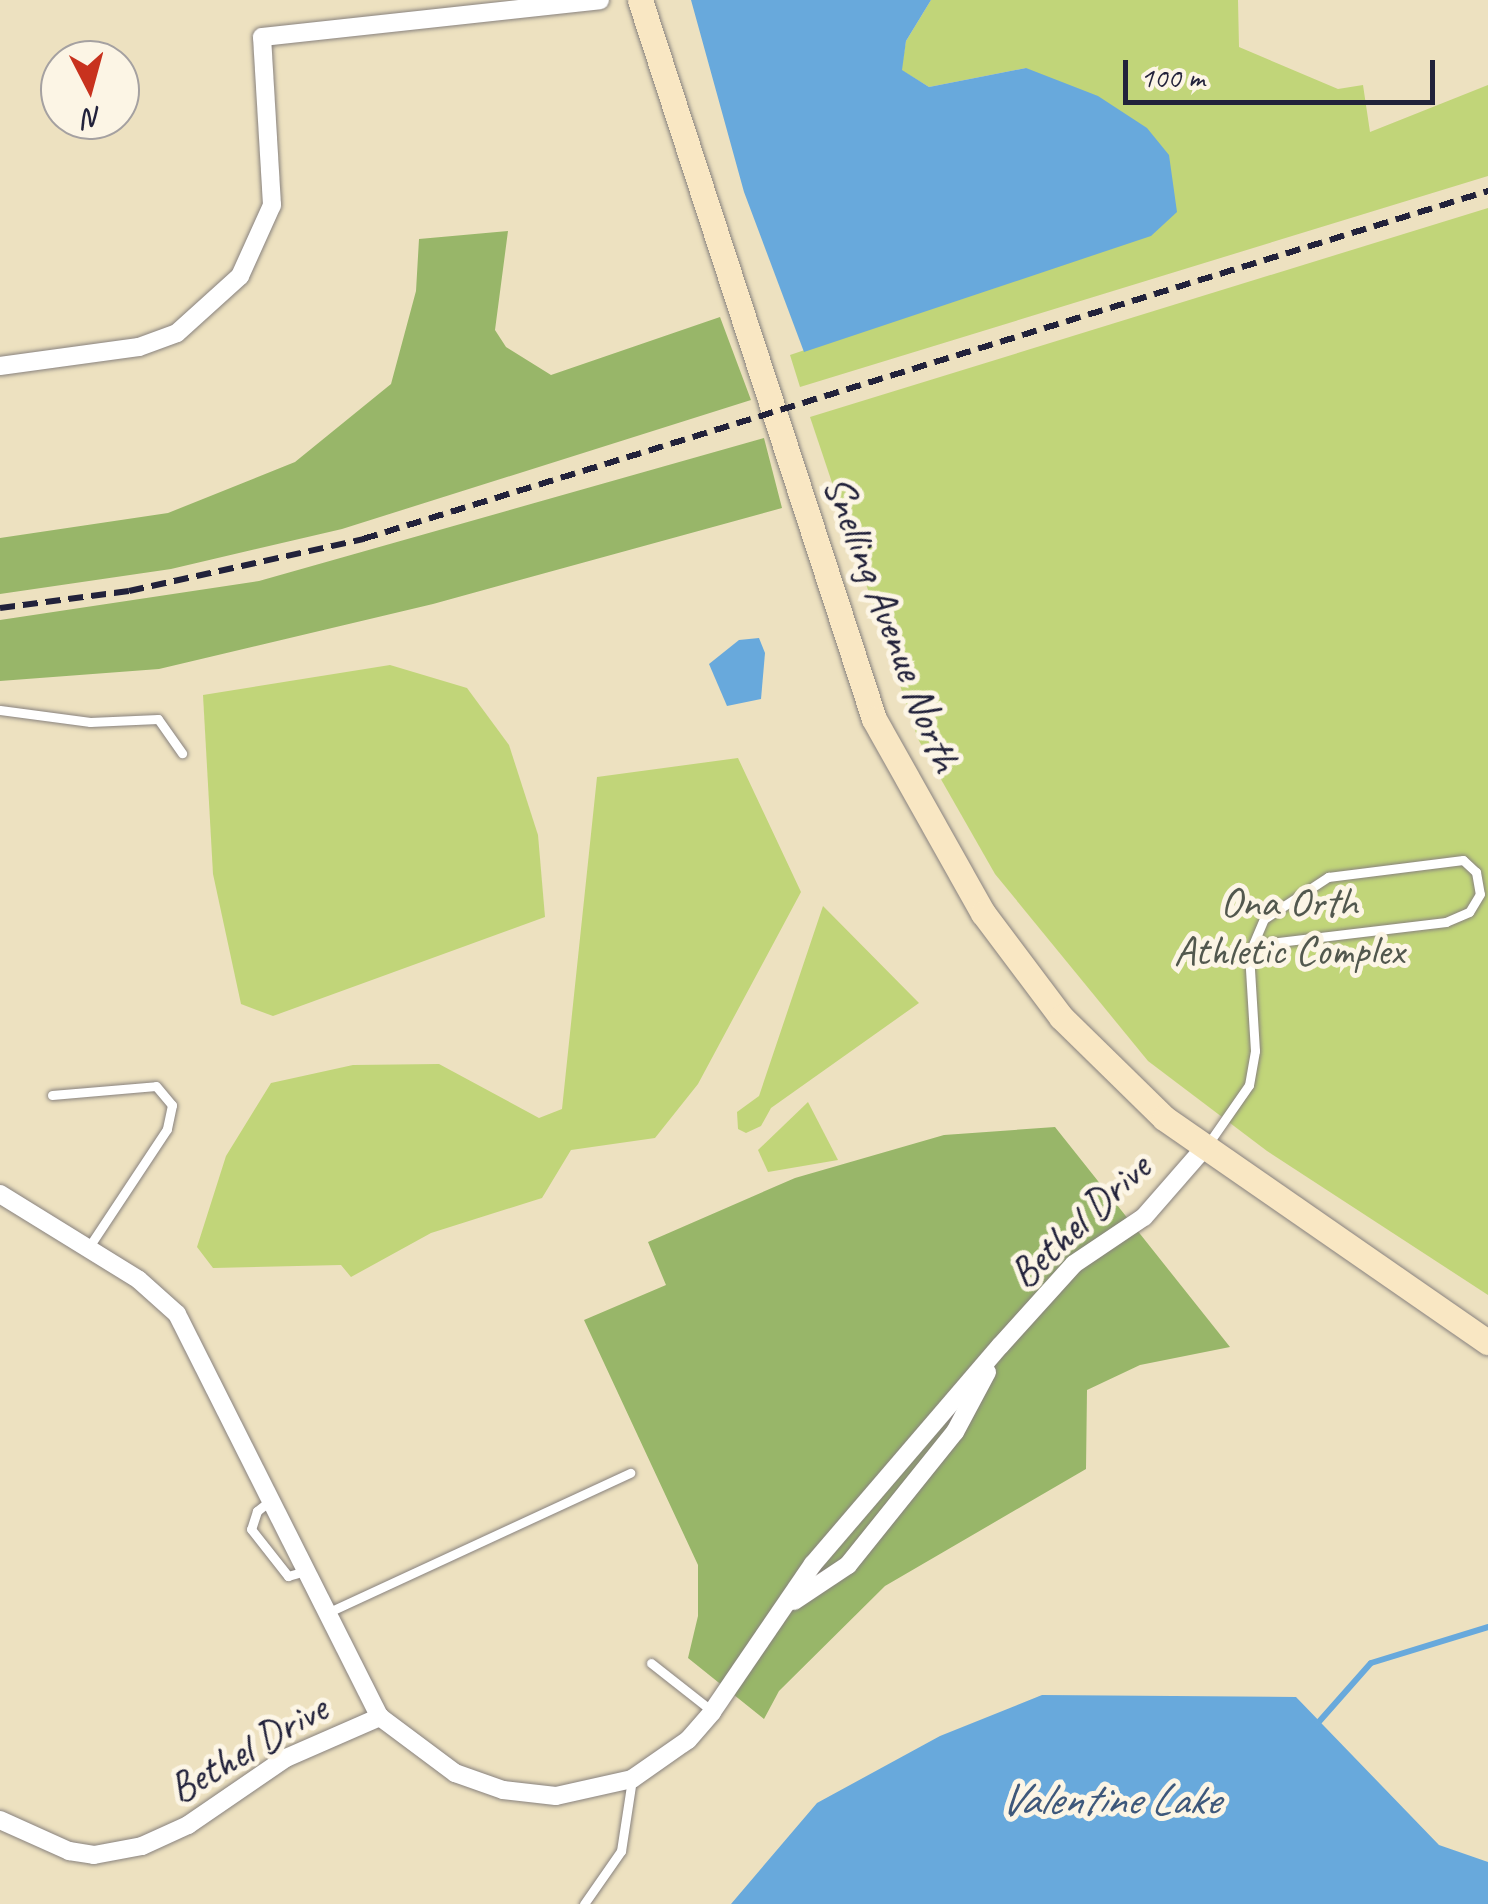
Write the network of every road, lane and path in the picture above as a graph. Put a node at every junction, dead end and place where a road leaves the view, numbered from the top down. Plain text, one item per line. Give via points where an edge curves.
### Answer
1 (600, 0) edge
2 (640, 0) edge
3 (0, 366) edge
4 (0, 710) edge
5 (182, 752) dead end
6 (1253, 944) junction
7 (52, 1095) dead end
8 (1206, 1146) junction
9 (0, 1194) edge
10 (89, 1247) junction
11 (1488, 1342) edge
12 (1000, 1346) junction
13 (630, 1473) dead end
14 (273, 1499) junction
15 (308, 1570) junction
16 (793, 1602) junction
17 (328, 1612) junction
18 (651, 1664) dead end
19 (712, 1712) junction
20 (380, 1717) junction
21 (632, 1778) junction
22 (0, 1820) edge
23 (584, 1904) edge

1 - 3 street via 262,36 272,205 240,276 177,333 140,347
2 - 8 street, Snelling Avenue North via 844,634 906,786 983,913 1061,1017 1164,1118
4 - 5 lane via 90,722 158,719
6 - 6 lane via 1264,918 1328,877 1463,860 1476,872 1480,894 1469,912 1446,922
6 - 8 lane via 1249,1086
7 - 10 lane via 156,1086 172,1105 167,1129
8 - 11 street, Snelling Avenue North
8 - 12 street, Bethel Drive via 1144,1217 1074,1264
9 - 10 street
10 - 14 street via 176,1314
12 - 16 street, Bethel Drive via 886,1474 814,1564
12 - 16 street, Bethel Drive via 955,1432 848,1565
13 - 17 lane
14 - 15 street
14 - 15 lane via 257,1511 251,1529 288,1576
15 - 17 street
16 - 19 street, Bethel Drive
17 - 20 street
18 - 19 lane
19 - 21 street, Bethel Drive via 666,1758
20 - 21 street, Bethel Drive via 455,1773 503,1790 556,1796
20 - 22 street, Bethel Drive via 286,1758 188,1824 142,1846 94,1855 70,1851
21 - 23 lane via 621,1852

